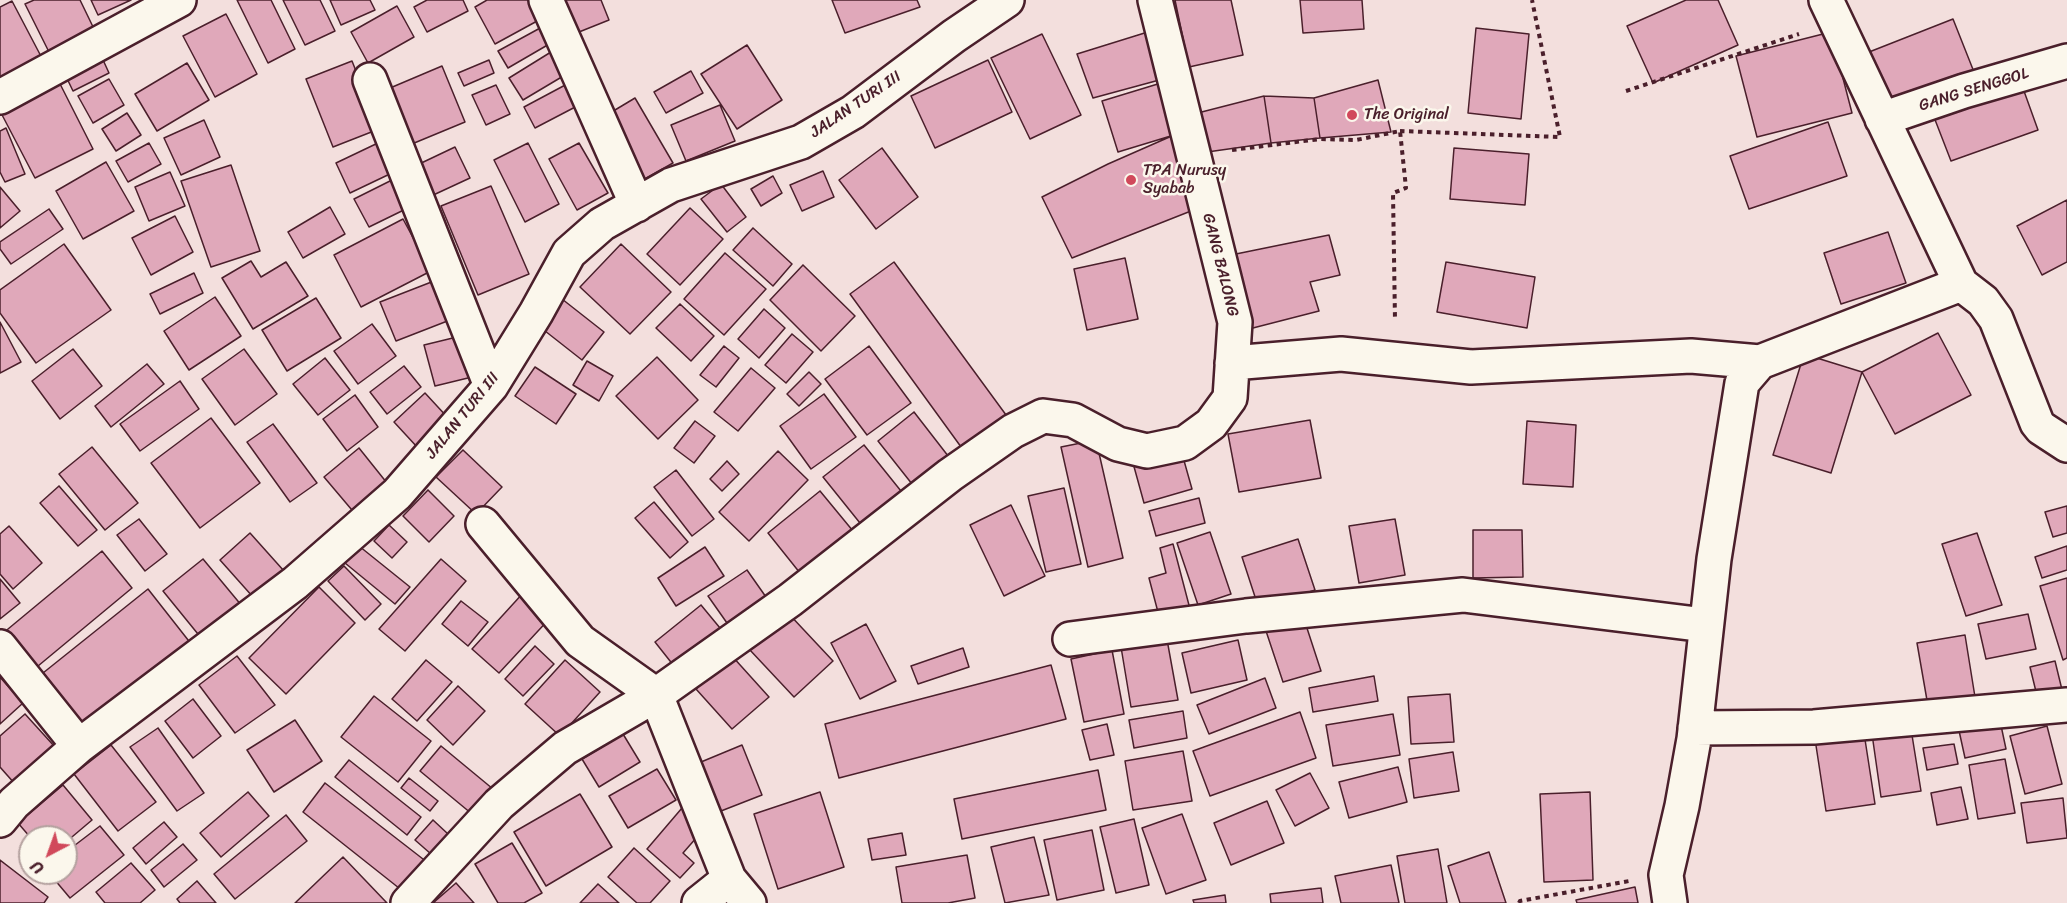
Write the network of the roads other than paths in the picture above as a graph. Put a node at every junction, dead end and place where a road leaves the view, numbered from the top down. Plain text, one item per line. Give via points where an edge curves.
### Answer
1 (179, 0) edge
2 (546, 0) edge
3 (1007, 0) edge
4 (1155, 0) edge
5 (1831, 11) edge
6 (2067, 61) edge
7 (370, 80) dead end
8 (0, 97) edge
9 (1882, 119) junction
10 (637, 205) junction
11 (1961, 284) junction
12 (1760, 362) junction
13 (1232, 363) junction
14 (491, 386) junction
15 (2067, 445) edge
16 (483, 524) dead end
17 (1705, 625) junction
18 (1070, 639) dead end
19 (0, 647) edge
20 (656, 696) junction
21 (2067, 705) edge
22 (1695, 728) junction
23 (79, 746) junction
24 (0, 820) edge
25 (1668, 889) edge
26 (739, 891) edge
27 (408, 903) edge
28 (699, 903) edge

1 - 8 street
2 - 10 street
3 - 10 street, JALAN TURI III via 853,112 801,142 671,185
4 - 13 street, GANG BALONG via 1235,322
5 - 9 street
6 - 9 street, GANG SENGGOL
7 - 14 street
9 - 11 street
10 - 14 street, JALAN TURI III via 602,224 569,253
11 - 12 street
11 - 15 street via 1983,301 1996,319 2037,423
12 - 13 street via 1690,356 1471,367 1341,354
12 - 17 street via 1742,383
13 - 20 street, GANG BALONG via 1230,398 1211,424 1185,443 1148,451 1118,444 1073,420 1043,416 1013,431
14 - 23 street, JALAN TURI III via 398,494 295,583
16 - 20 street via 580,641
17 - 18 street via 1463,595 1246,616
17 - 22 street
19 - 23 street
20 - 26 street
20 - 27 street via 556,755 499,804
21 - 22 street via 1814,727
22 - 25 street
23 - 24 street, JALAN TURI III
26 - 28 street

